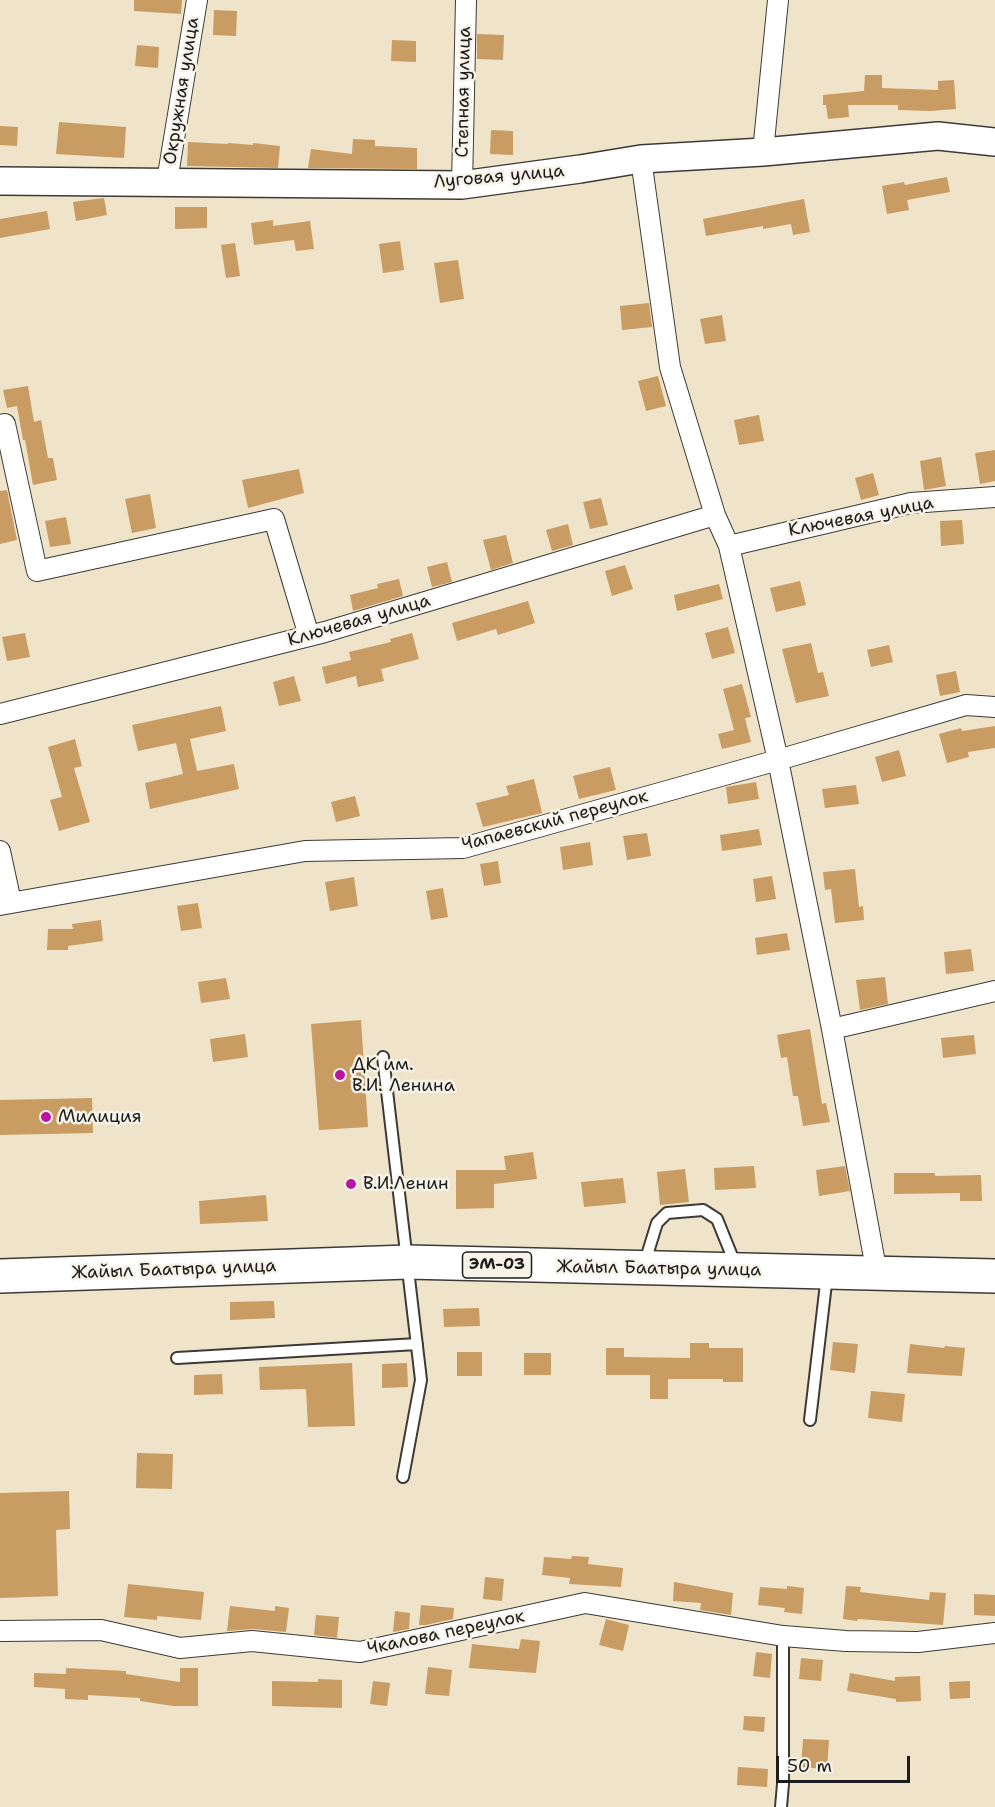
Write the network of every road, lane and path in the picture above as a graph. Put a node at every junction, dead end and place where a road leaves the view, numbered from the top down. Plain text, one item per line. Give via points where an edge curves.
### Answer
1 (197, 0) edge
2 (466, 0) edge
3 (778, 0) edge
4 (995, 142) edge
5 (763, 152) junction
6 (641, 159) junction
7 (0, 181) edge
8 (167, 181) junction
9 (462, 184) junction
10 (0, 425) edge
11 (995, 496) edge
12 (715, 515) junction
13 (729, 546) junction
14 (309, 636) junction
15 (995, 707) edge
16 (0, 714) edge
17 (778, 760) junction
18 (0, 850) edge
19 (6, 904) edge
20 (995, 991) edge
21 (832, 1029) junction
22 (383, 1058) dead end
23 (408, 1262) junction
24 (643, 1268) junction
25 (737, 1270) junction
26 (827, 1273) junction
27 (877, 1274) junction
28 (0, 1276) edge
29 (995, 1276) edge
30 (417, 1344) junction
31 (177, 1358) dead end
32 (810, 1420) dead end
33 (403, 1477) dead end
34 (0, 1631) edge
35 (995, 1633) edge
36 (783, 1636) junction
37 (781, 1807) edge

1 - 8 street, Окружная улица
2 - 9 street, Степная улица
3 - 5 street
4 - 5 street, Луговая улица via 938,136
5 - 6 street, Луговая улица
6 - 9 street, Луговая улица
6 - 12 street via 670,367
7 - 8 street, Луговая улица
8 - 9 street, Луговая улица
10 - 14 street via 5,424 37,572 274,519
11 - 13 street, Ключевая улица via 911,503
12 - 13 street
12 - 14 street, Ключевая улица
13 - 17 street
14 - 16 street, Ключевая улица
15 - 17 street, Чапаевский переулок via 966,705
17 - 19 street, Чапаевский переулок via 463,848 304,851
17 - 21 street
18 - 19 street
20 - 21 street
21 - 27 street
22 - 23 lane
23 - 24 highway, Жайыл Баатыра улица / ЭМ-03
23 - 28 highway, Жайыл Баатыра улица / ЭМ-03
23 - 30 lane
24 - 25 highway, Жайыл Баатыра улица / ЭМ-03
24 - 25 lane via 657,1222 668,1213 703,1210 717,1218
25 - 26 highway, Жайыл Баатыра улица / ЭМ-03
26 - 27 highway, Жайыл Баатыра улица / ЭМ-03
26 - 32 lane
27 - 29 highway, Жайыл Баатыра улица / ЭМ-03
30 - 31 lane
30 - 33 lane via 421,1380
34 - 36 street, Чкалова переулок via 101,1630 180,1648 252,1641 360,1652 585,1603
35 - 36 street, Чкалова переулок via 918,1642
36 - 37 lane

